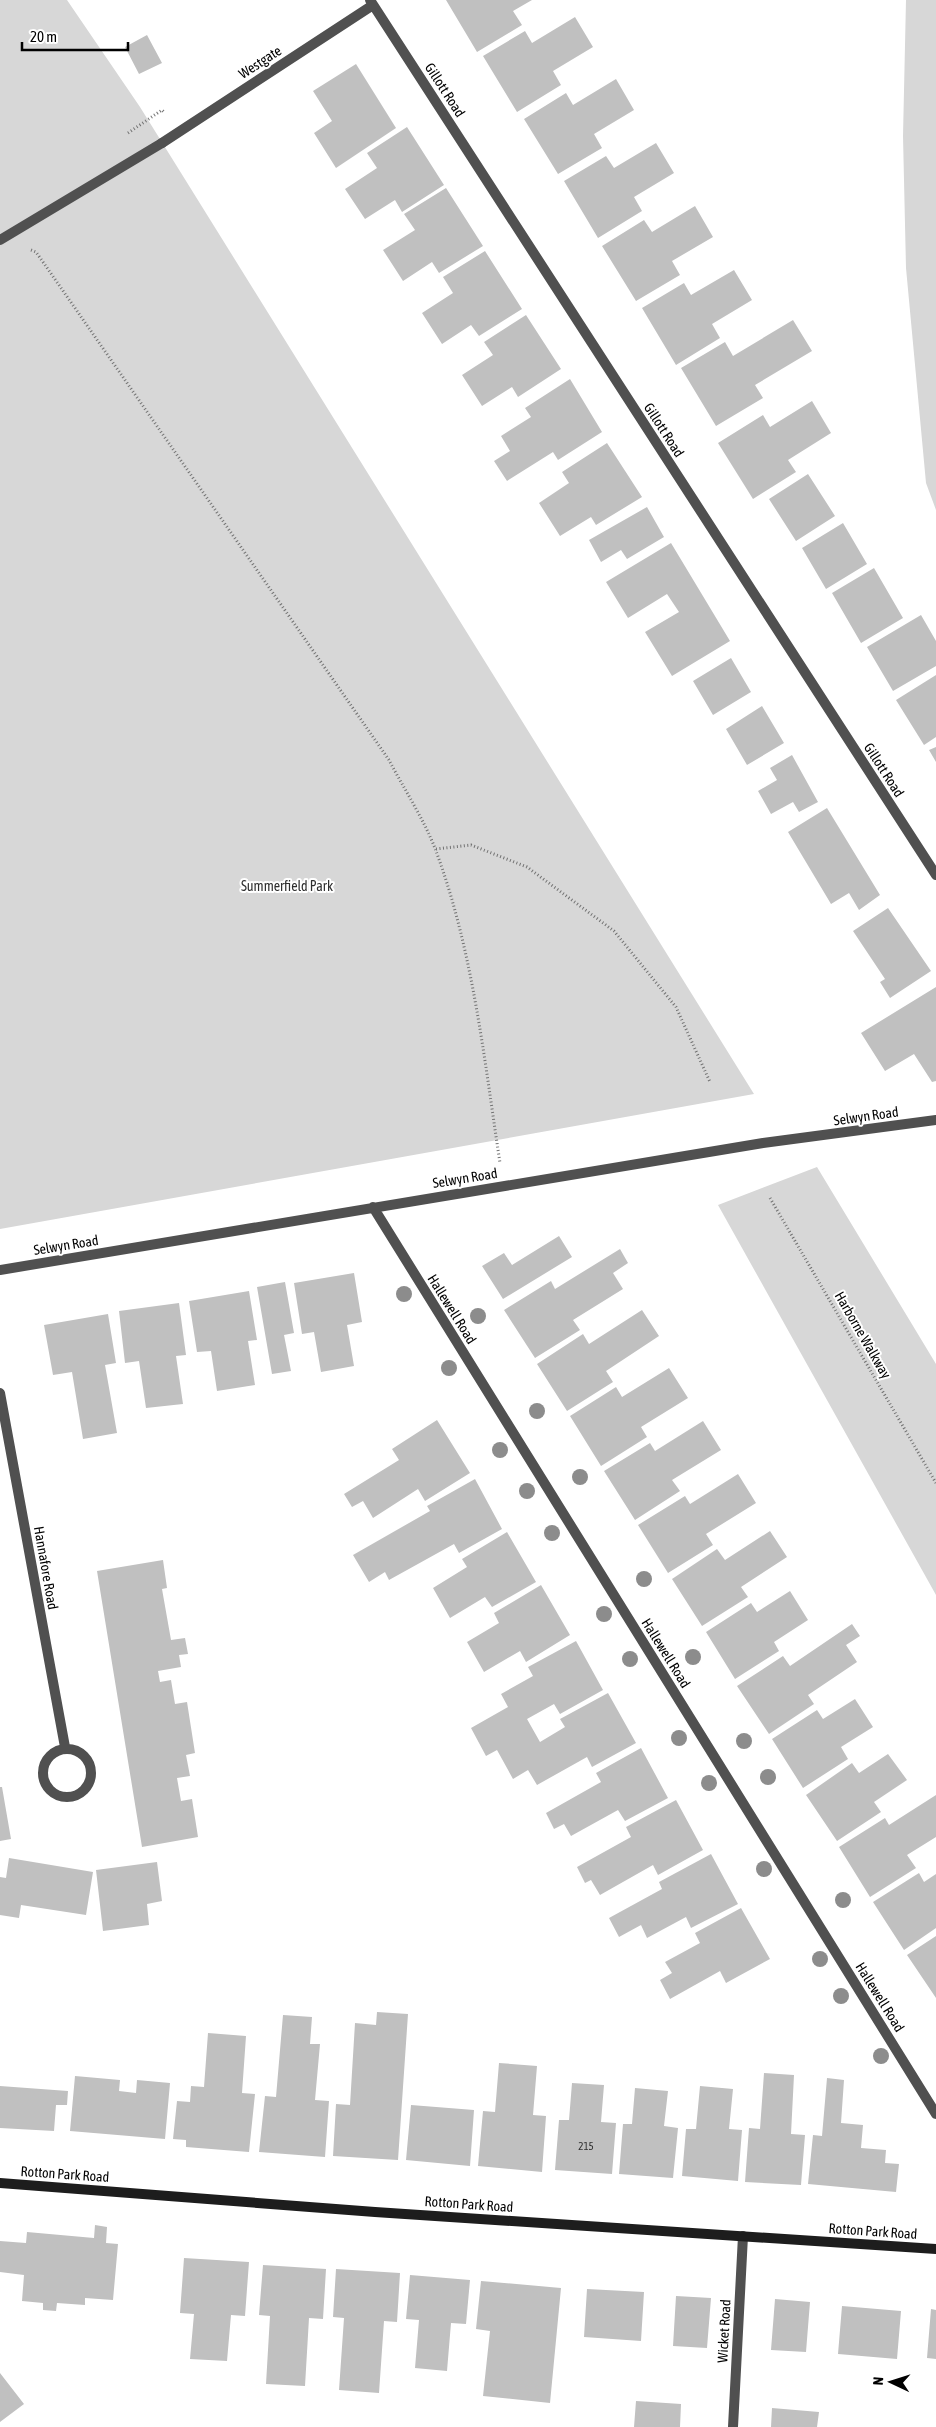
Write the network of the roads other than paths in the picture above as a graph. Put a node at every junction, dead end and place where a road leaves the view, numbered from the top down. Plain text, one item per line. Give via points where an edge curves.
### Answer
1 (371, 2) edge
2 (0, 240) edge
3 (936, 875) edge
4 (936, 1120) edge
5 (373, 1208) junction
6 (0, 1270) edge
7 (0, 1393) edge
8 (65, 1747) junction
9 (936, 2114) edge
10 (0, 2183) edge
11 (743, 2236) junction
12 (936, 2249) edge
13 (733, 2427) edge

1 - 2 street, Westgate via 162,142
1 - 3 street, Gillott Road
4 - 5 street, Selwyn Road via 763,1143
5 - 6 street, Selwyn Road
5 - 9 street, Hallewell Road
7 - 8 street, Hannafore Road
8 - 8 street via 84,1753 93,1773 86,1790 72,1798 51,1793 41,1773 46,1759
10 - 11 main road, Rotton Park Road
11 - 12 main road, Rotton Park Road
11 - 13 street, Wicket Road

